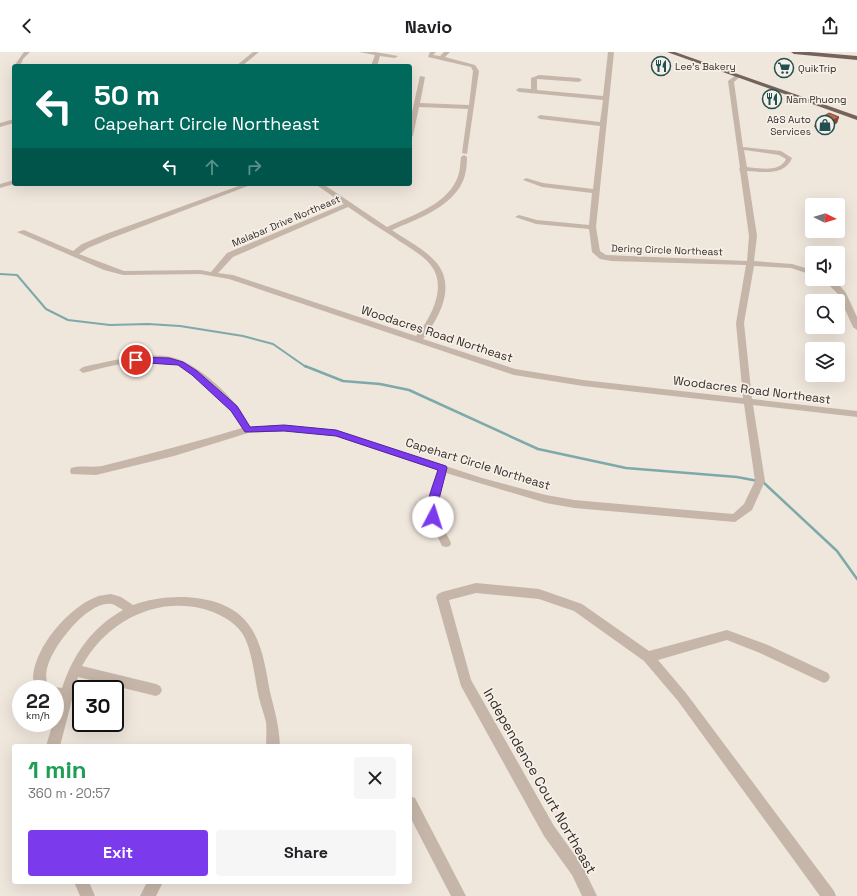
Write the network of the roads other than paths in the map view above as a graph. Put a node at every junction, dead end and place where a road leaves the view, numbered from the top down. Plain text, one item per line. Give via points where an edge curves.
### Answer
1 (27, 52) edge
2 (256, 52) edge
3 (362, 52) edge
4 (447, 52) edge
5 (610, 52) edge
6 (670, 52) edge
7 (794, 52) edge
8 (378, 54) junction
9 (431, 54) edge
10 (395, 56) dead end
11 (441, 58) junction
12 (857, 58) edge
13 (18, 64) edge
14 (241, 64) edge
15 (375, 64) edge
16 (580, 73) dead end
17 (738, 76) junction
18 (422, 77) dead end
19 (579, 80) junction
20 (519, 90) dead end
21 (534, 91) junction
22 (575, 95) junction
23 (605, 98) junction
24 (417, 105) junction
25 (470, 107) junction
26 (540, 118) dead end
27 (857, 118) edge
28 (12, 122) edge
29 (602, 124) junction
30 (0, 125) edge
31 (412, 127) edge
32 (740, 148) junction
33 (742, 169) junction
34 (526, 180) dead end
35 (12, 183) edge
36 (0, 186) edge
37 (245, 186) edge
38 (321, 186) edge
39 (595, 192) junction
40 (350, 204) junction
41 (520, 217) dead end
42 (592, 227) junction
43 (387, 230) junction
44 (21, 232) dead end
45 (74, 254) junction
46 (749, 263) junction
47 (805, 271) edge
48 (214, 274) junction
49 (838, 286) edge
50 (857, 327) edge
51 (417, 340) junction
52 (83, 370) dead end
53 (749, 402) junction
54 (857, 414) edge
55 (248, 430) junction
56 (443, 468) junction
57 (75, 471) dead end
58 (446, 543) dead end
59 (132, 611) junction
60 (648, 657) junction
61 (74, 670) junction
62 (824, 677) dead end
63 (39, 680) edge
64 (64, 688) edge
65 (156, 690) dead end
66 (55, 732) edge
67 (53, 744) edge
68 (273, 744) edge
69 (412, 807) edge
70 (82, 884) edge
71 (155, 884) edge
72 (88, 896) edge
73 (147, 896) edge
74 (459, 896) edge
75 (590, 896) edge
76 (829, 896) edge

1 - 13 street
2 - 14 street
3 - 8 street
4 - 11 street
5 - 23 street, Dering Circle Northeast
6 - 17 main road
7 - 12 main road
8 - 10 street
8 - 15 street
9 - 11 street
11 - 25 street via 473,66 476,75
16 - 19 street
17 - 27 main road
17 - 32 street via 731,81
18 - 24 street
19 - 21 street via 539,76 534,78
19 - 22 street
20 - 21 street
21 - 22 street
22 - 23 street
23 - 29 street, Dering Circle Northeast
24 - 25 street
24 - 31 street
25 - 43 street via 463,168 457,187 429,209
26 - 29 street
28 - 30 street
29 - 39 street, Dering Circle Northeast
32 - 33 street
32 - 33 street via 781,153 789,158 787,163 772,171
33 - 46 street via 753,236
34 - 39 street via 542,185
35 - 36 street
37 - 45 street via 110,236
38 - 40 street
39 - 42 street, Dering Circle Northeast
40 - 43 street
40 - 48 street, Malabar Drive Northeast via 230,255
41 - 42 street via 536,222
42 - 46 street, Dering Circle Northeast via 596,252 606,258
43 - 51 street via 427,258 436,267 442,285 436,311 428,327
44 - 45 street, Woodacres Road Northeast
45 - 48 street, Woodacres Road Northeast via 123,273
46 - 47 street, Dering Circle Northeast via 792,266
46 - 53 street, Capehart Circle Northeast via 740,323
48 - 51 street, Woodacres Road Northeast
49 - 50 street
51 - 53 street, Woodacres Road Northeast via 514,372 540,377
52 - 55 street via 136,360 180,363 234,408
53 - 54 street, Woodacres Road Northeast
53 - 56 street, Capehart Circle Northeast via 760,482 748,507 735,518 546,500
55 - 56 street, Capehart Circle Northeast via 284,428 336,433
55 - 57 street, Capehart Circle Northeast via 96,471
56 - 58 street via 433,503 433,517
59 - 61 street via 110,625 89,644
59 - 63 street via 110,599 89,605 68,621 49,648
59 - 68 street via 158,603 191,602 227,613 246,630 272,720
60 - 62 street via 727,635
60 - 75 street, Independence Court Northeast via 578,607 538,594 476,588 442,597 465,682 549,831 577,870
60 - 76 street via 682,696
61 - 64 street
61 - 65 street
66 - 67 street
69 - 74 street
70 - 72 street
71 - 73 street

